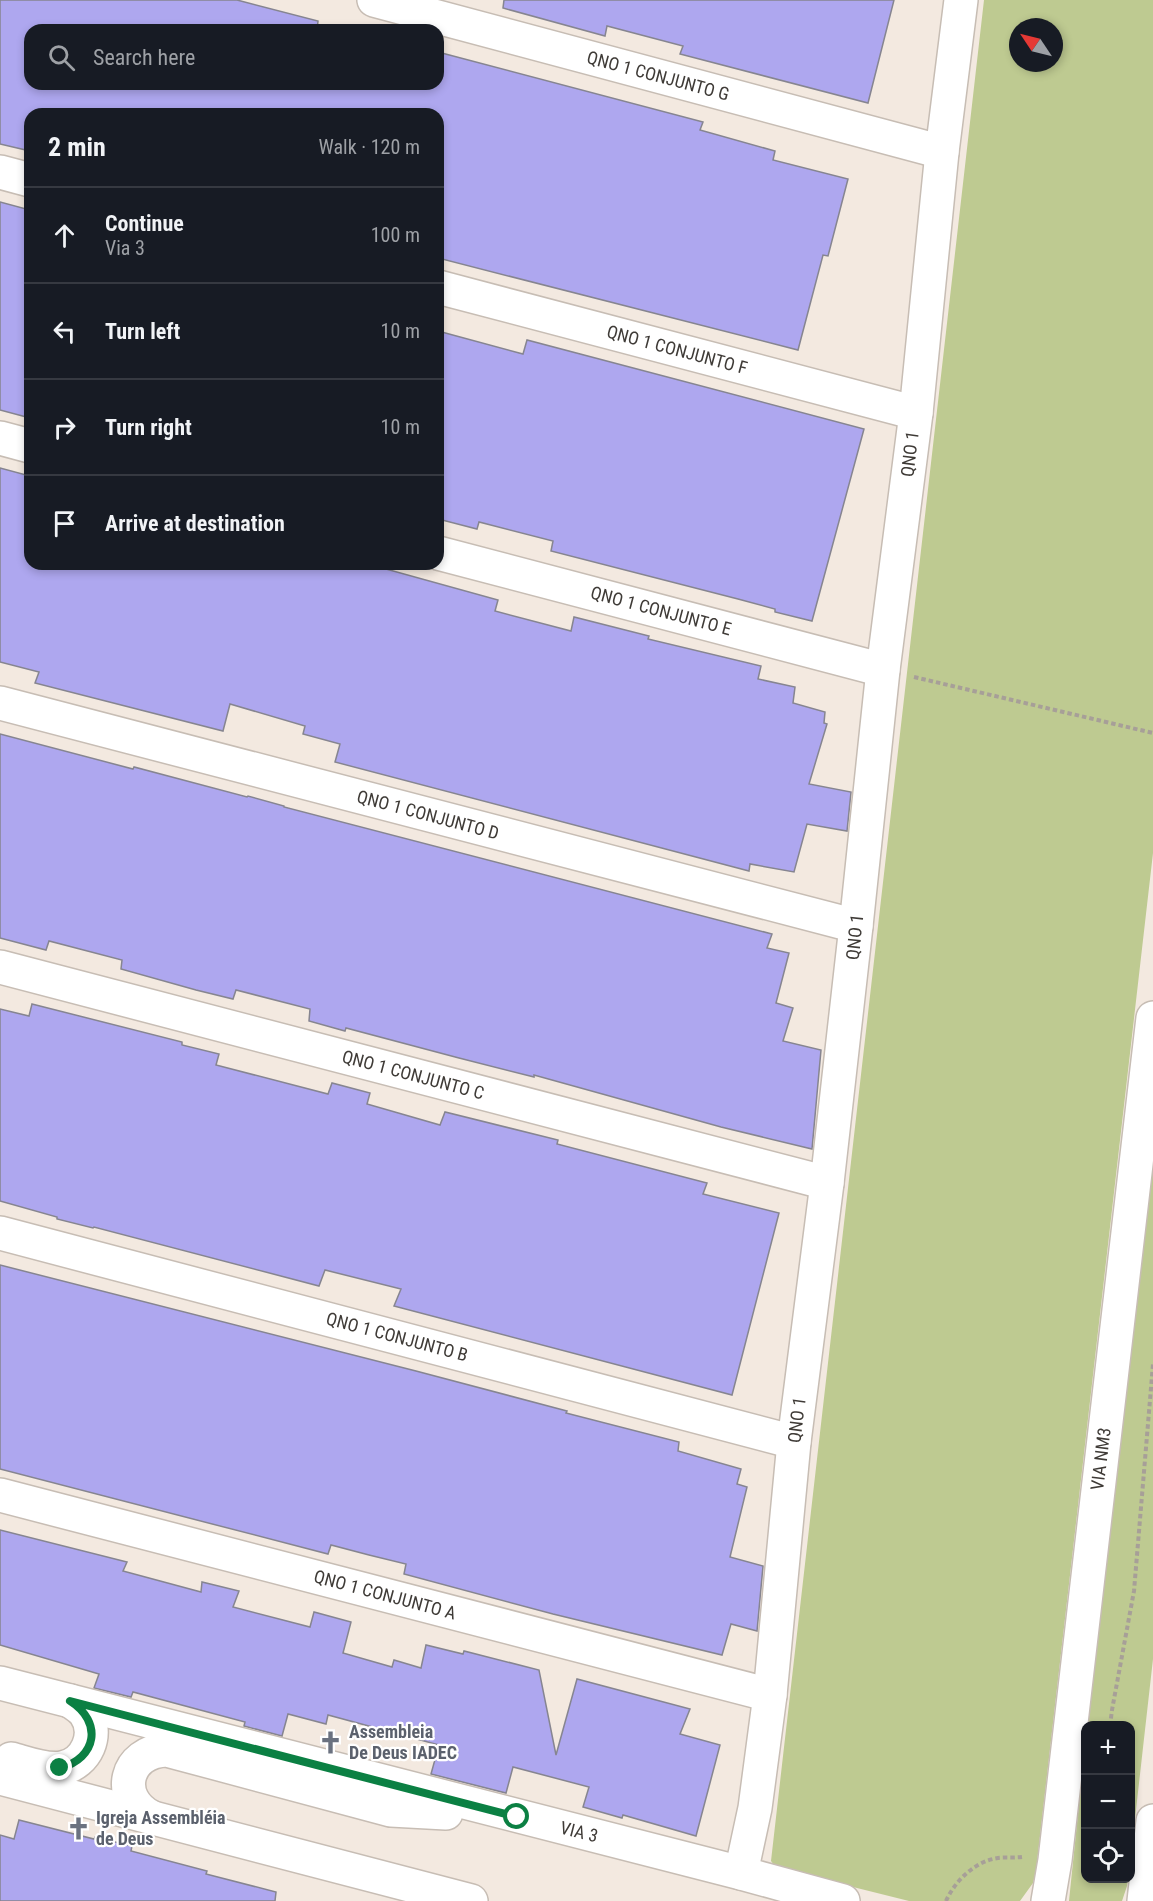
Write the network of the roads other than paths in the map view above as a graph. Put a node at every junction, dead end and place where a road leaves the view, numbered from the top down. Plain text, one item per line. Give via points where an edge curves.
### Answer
1 (374, 0) edge
2 (961, 0) edge
3 (942, 152) junction
4 (0, 172) edge
5 (24, 178) edge
6 (444, 289) edge
7 (915, 413) junction
8 (0, 438) edge
9 (24, 444) edge
10 (444, 555) edge
11 (883, 669) junction
12 (0, 703) edge
13 (856, 926) junction
14 (0, 967) edge
15 (1153, 1018) edge
16 (827, 1183) junction
17 (0, 1233) edge
18 (794, 1442) junction
19 (0, 1495) edge
20 (0, 1683) edge
21 (770, 1695) junction
22 (70, 1701) junction
23 (0, 1757) edge
24 (0, 1778) edge
25 (151, 1817) junction
26 (517, 1817) junction
27 (1153, 1821) edge
28 (741, 1873) junction
29 (471, 1901) edge
30 (843, 1901) edge
31 (1048, 1901) edge
32 (1144, 1901) edge

1 - 3 street, QNO 1 CONJUNTO G
2 - 3 street, QNO 1
3 - 7 street, QNO 1
4 - 5 street
6 - 7 street, QNO 1 CONJUNTO F
7 - 11 street, QNO 1
8 - 9 street
10 - 11 street, QNO 1 CONJUNTO E
11 - 13 street, QNO 1
12 - 13 street, QNO 1 CONJUNTO D
13 - 16 street, QNO 1
14 - 16 street, QNO 1 CONJUNTO C
15 - 31 street, VIA NM3
16 - 18 street, QNO 1
17 - 18 street, QNO 1 CONJUNTO B
18 - 21 street, QNO 1
19 - 21 street, QNO 1 CONJUNTO A
20 - 22 street, VIA 3
21 - 28 street, QNO 1 via 755,1808
22 - 23 street via 86,1714 92,1734 78,1761 60,1768
22 - 26 street, VIA 3
24 - 25 street
25 - 26 street via 133,1803 129,1781 132,1770 146,1754 167,1750 391,1810
25 - 29 street
26 - 28 street, VIA 3
27 - 32 street
28 - 30 street, VIA 3

